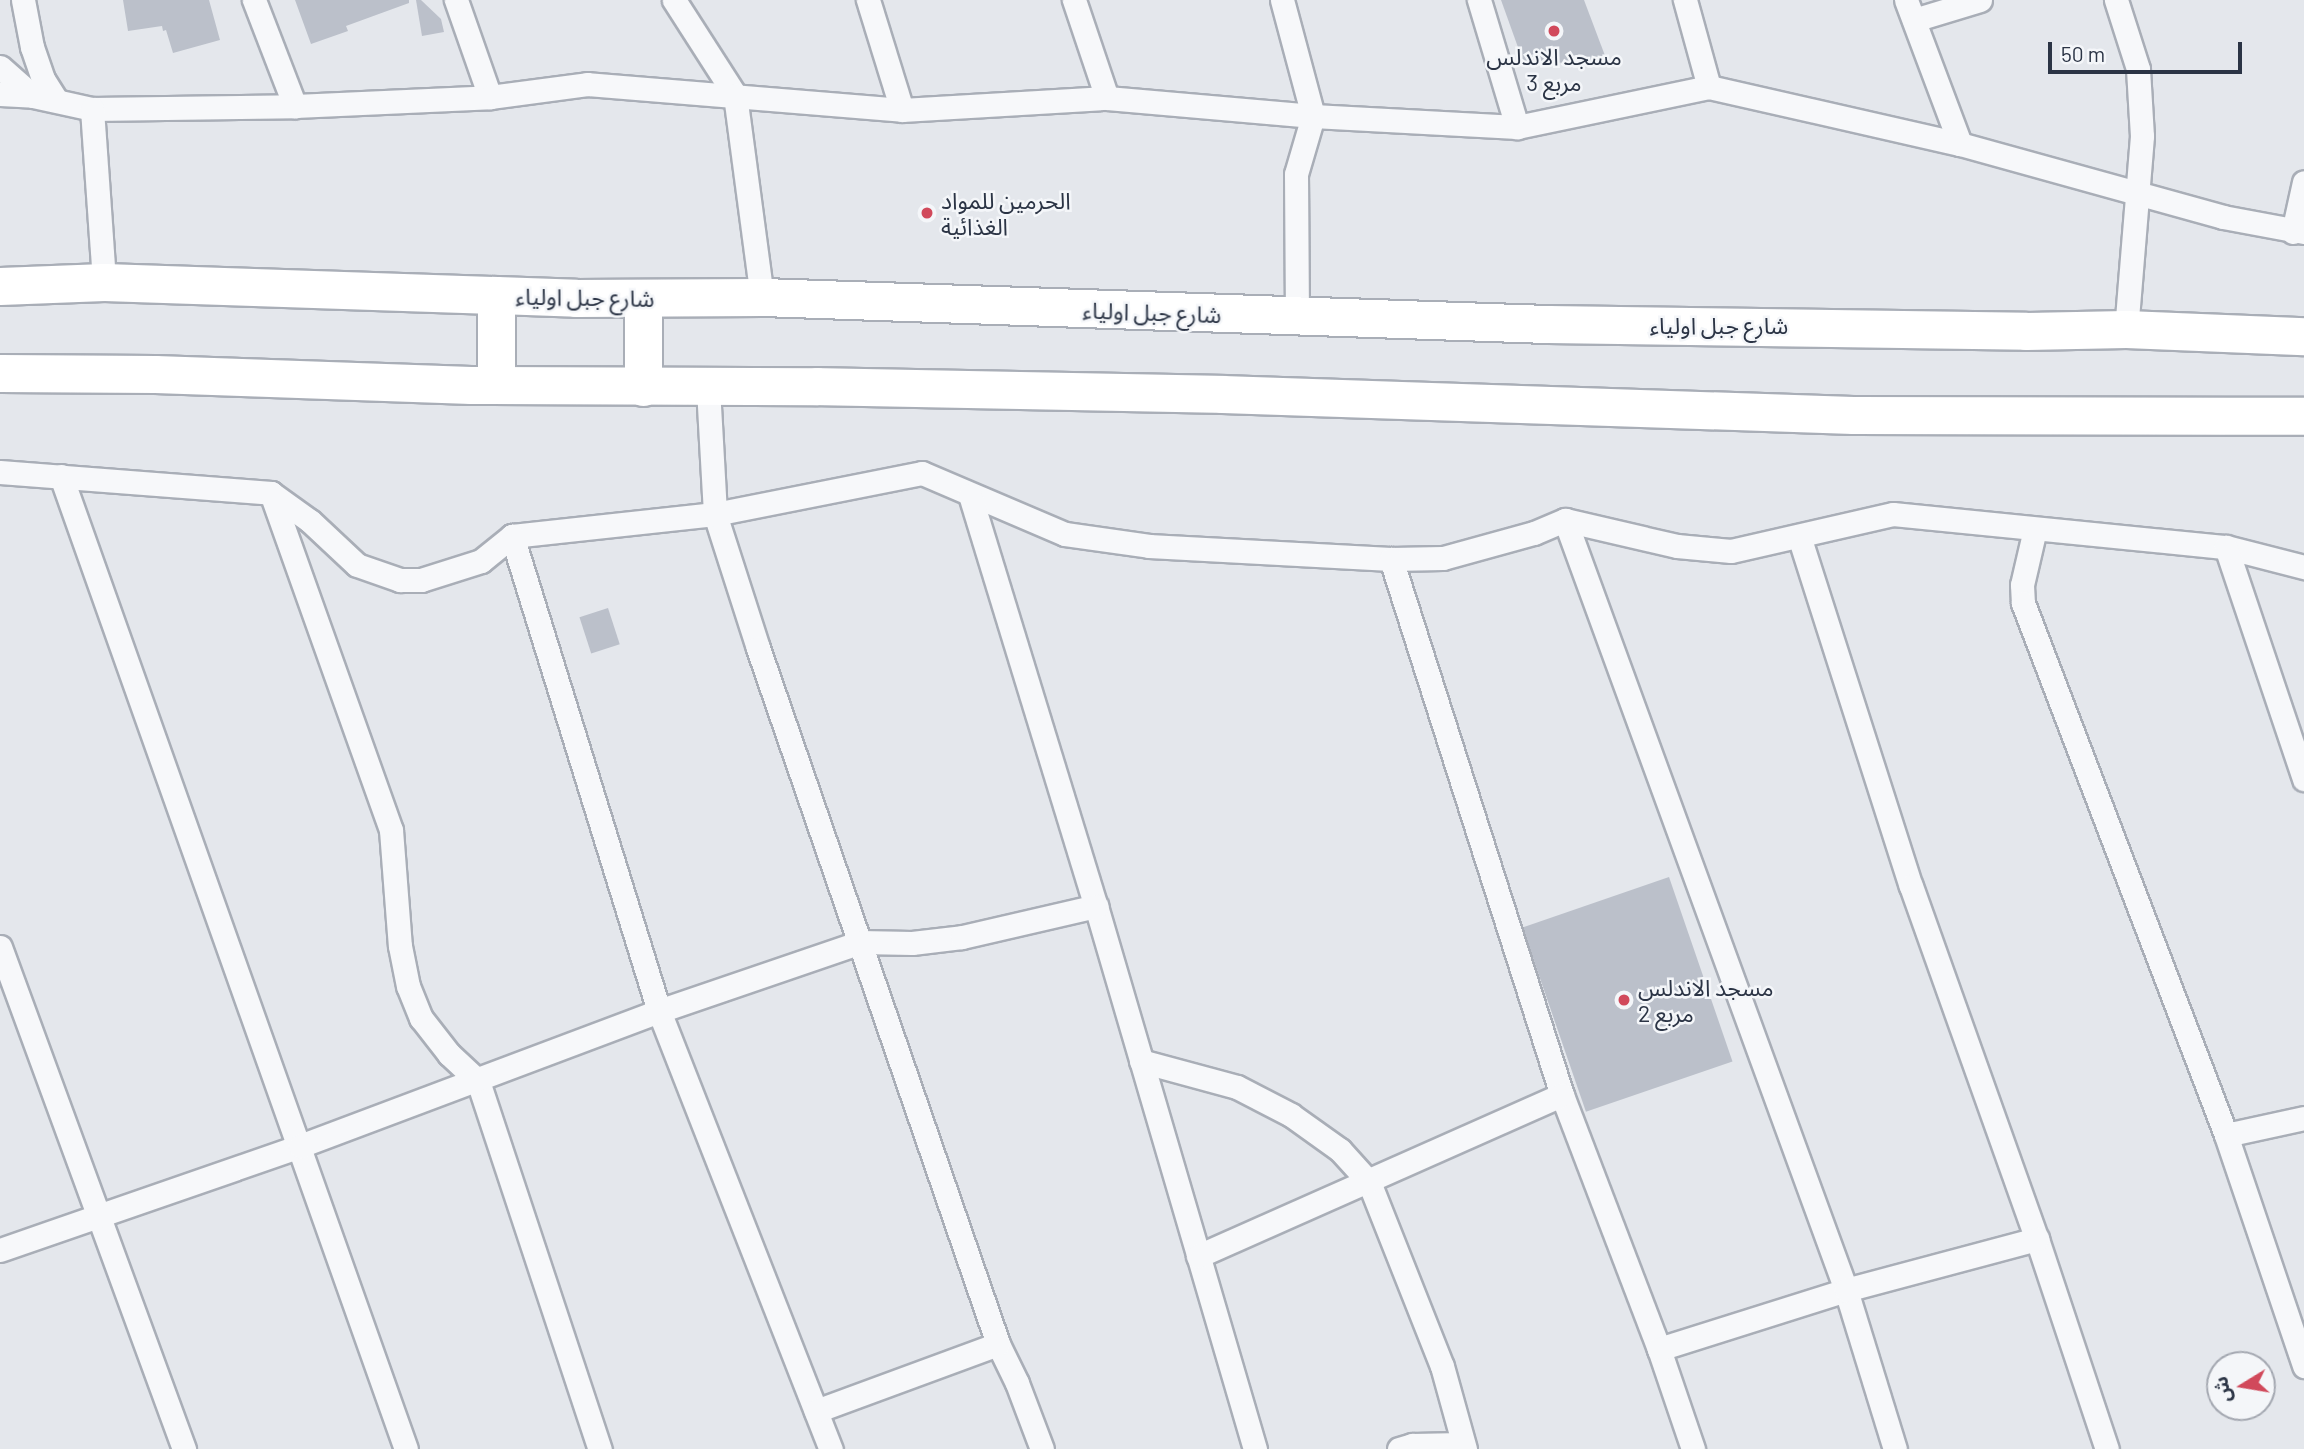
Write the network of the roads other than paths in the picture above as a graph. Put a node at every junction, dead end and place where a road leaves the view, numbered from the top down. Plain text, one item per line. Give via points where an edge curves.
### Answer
1 (23, 0) edge
2 (254, 0) edge
3 (456, 0) edge
4 (674, 0) edge
5 (868, 0) edge
6 (1074, 0) edge
7 (1282, 0) edge
8 (1479, 0) edge
9 (1685, 0) edge
10 (1980, 0) edge
11 (2116, 0) edge
12 (1910, 10) edge
13 (0, 67) edge
14 (1709, 87) junction
15 (0, 94) edge
16 (735, 94) junction
17 (33, 96) junction
18 (490, 97) junction
19 (1107, 98) junction
20 (55, 100) junction
21 (295, 106) junction
22 (92, 109) junction
23 (902, 110) junction
24 (1313, 116) junction
25 (1517, 127) junction
26 (1960, 144) junction
27 (2304, 182) edge
28 (2138, 194) junction
29 (2299, 232) edge
30 (104, 282) junction
31 (0, 286) edge
32 (496, 295) junction
33 (762, 298) junction
34 (643, 299) junction
35 (1297, 316) junction
36 (2126, 329) junction
37 (2304, 336) edge
38 (0, 373) edge
39 (496, 384) junction
40 (642, 387) junction
41 (708, 388) junction
42 (2304, 416) edge
43 (0, 472) edge
44 (61, 476) junction
45 (271, 493) junction
46 (970, 495) junction
47 (716, 514) junction
48 (1564, 520) junction
49 (2035, 529) junction
50 (512, 536) junction
51 (1800, 536) junction
52 (2226, 547) junction
53 (1391, 559) junction
54 (2304, 568) edge
55 (2304, 779) edge
56 (1096, 906) junction
57 (860, 942) junction
58 (0, 947) edge
59 (6, 978) edge
60 (659, 1010) junction
61 (1142, 1061) junction
62 (478, 1081) junction
63 (1562, 1095) junction
64 (2304, 1118) edge
65 (2226, 1135) junction
66 (300, 1146) junction
67 (1369, 1182) junction
68 (99, 1214) junction
69 (2037, 1239) junction
70 (0, 1250) edge
71 (1198, 1256) junction
72 (1846, 1290) junction
73 (998, 1344) junction
74 (1659, 1349) junction
75 (2304, 1366) edge
76 (816, 1411) junction
77 (1464, 1446) edge
78 (184, 1449) edge
79 (406, 1449) edge
80 (600, 1449) edge
81 (831, 1449) edge
82 (1042, 1449) edge
83 (1255, 1449) edge
84 (1399, 1449) edge
85 (1693, 1449) edge
86 (1895, 1449) edge
87 (2107, 1449) edge

1 - 20 street via 32,47
2 - 21 street
3 - 18 street
4 - 16 street
5 - 23 street
6 - 19 street
7 - 24 street
8 - 25 street
9 - 14 street
10 - 12 street
11 - 28 street via 2137,69 2142,136
12 - 26 street
13 - 17 street
14 - 25 street
14 - 26 street
15 - 17 street
16 - 18 street via 587,84
16 - 23 street
16 - 33 street
17 - 20 street
18 - 21 street
19 - 23 street
19 - 24 street
20 - 22 street
21 - 22 street
22 - 30 street
24 - 25 street
24 - 35 street via 1296,174
26 - 28 street
27 - 29 street
28 - 29 street
28 - 36 street
30 - 31 highway, شارع جبل اولياء
30 - 32 highway, شارع جبل اولياء
32 - 34 highway, شارع جبل اولياء
32 - 39 highway
33 - 34 highway, شارع جبل اولياء
33 - 35 highway, شارع جبل اولياء
34 - 40 highway
35 - 36 highway, شارع جبل اولياء via 1548,324
36 - 37 highway, شارع جبل اولياء
38 - 39 highway
39 - 40 highway
40 - 41 highway
41 - 42 highway via 1222,394 1853,415
41 - 47 street
43 - 44 street
44 - 45 street
44 - 66 street
45 - 50 street via 310,521 357,565 400,580 421,580 481,561
45 - 62 street via 391,830 400,946 408,986 421,1018
46 - 47 street via 922,473
46 - 53 street via 1065,534 1149,546
46 - 56 street
47 - 50 street
47 - 57 street
48 - 51 street via 1677,546 1731,551
48 - 53 street via 1443,558
48 - 72 street
49 - 51 street via 1893,513
49 - 52 street
49 - 65 street via 2022,585 2023,603
50 - 60 street
51 - 69 street via 1911,886
52 - 54 street
52 - 55 street
53 - 63 street
56 - 57 street via 962,937 912,943
56 - 61 street
57 - 60 street
57 - 73 street
58 - 59 street
59 - 68 street
60 - 62 street
60 - 76 street
61 - 67 street via 1237,1087 1291,1115 1340,1150
61 - 71 street
62 - 66 street
62 - 80 street
63 - 67 street
63 - 74 street
64 - 65 street
65 - 75 street
66 - 68 street
66 - 79 street
67 - 71 street
67 - 77 street via 1442,1366
68 - 70 street
68 - 78 street
69 - 72 street
69 - 87 street
71 - 83 street
72 - 74 street
72 - 86 street
73 - 76 street
73 - 82 street
74 - 85 street
76 - 81 street
77 - 84 street

